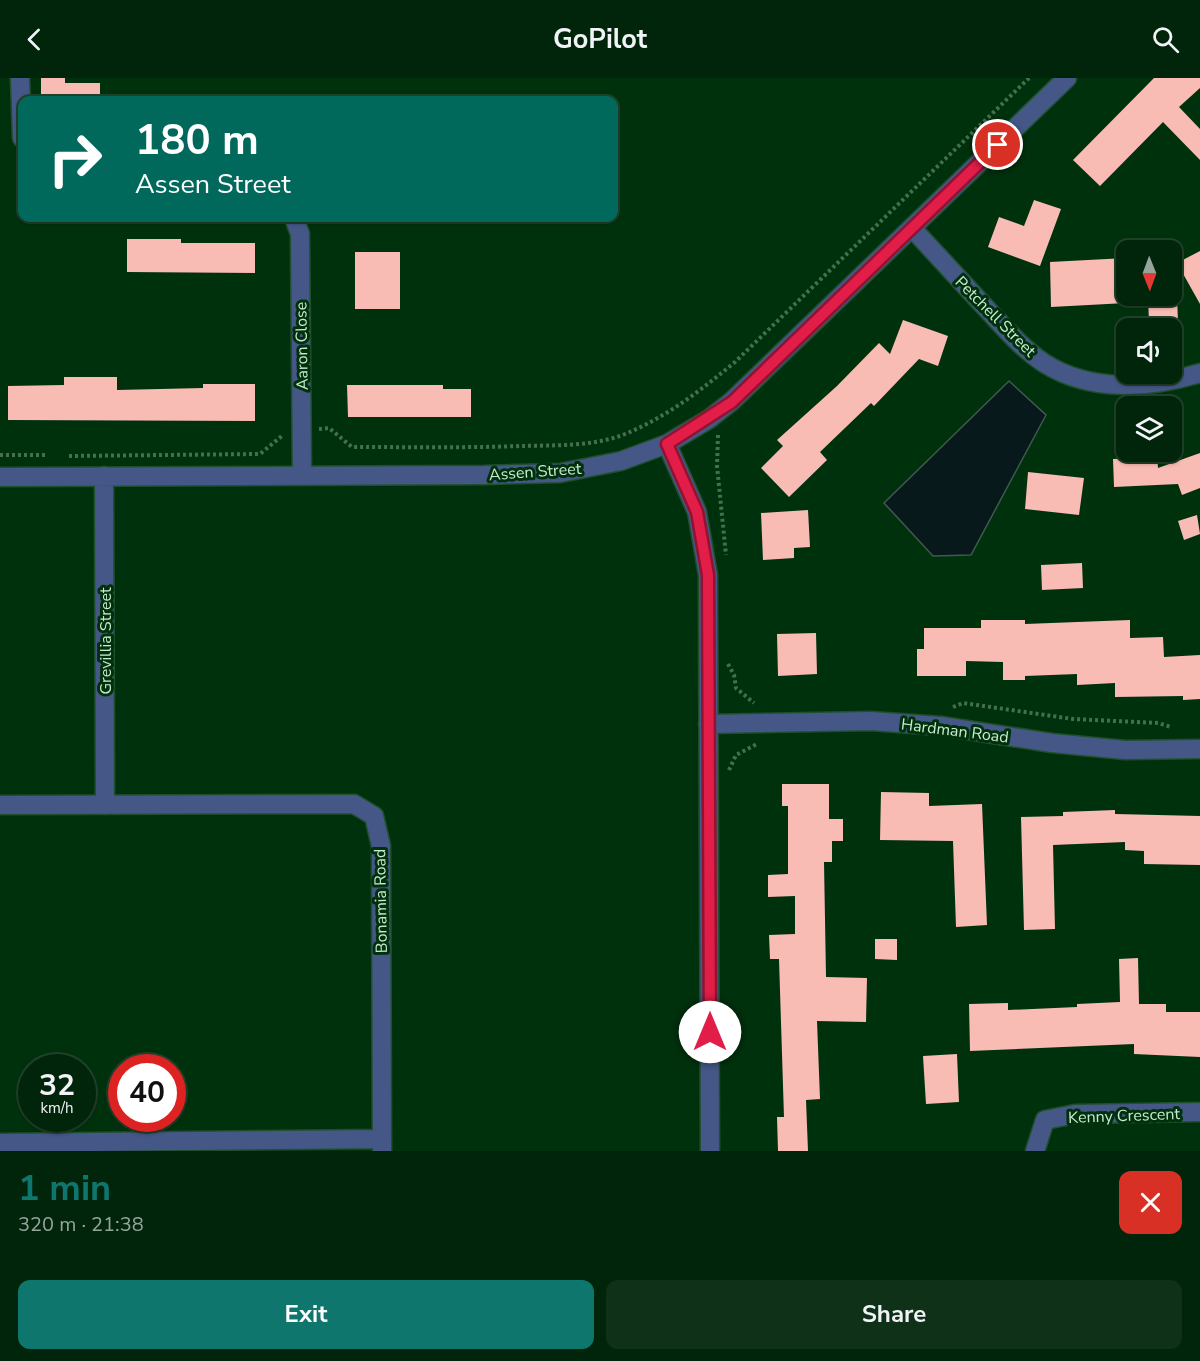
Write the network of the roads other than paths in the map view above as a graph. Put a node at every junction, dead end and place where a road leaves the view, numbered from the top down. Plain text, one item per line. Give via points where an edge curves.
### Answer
1 (20, 78) edge
2 (1067, 78) edge
3 (21, 96) edge
4 (296, 222) edge
5 (912, 228) junction
6 (1200, 373) edge
7 (667, 444) junction
8 (104, 476) junction
9 (302, 476) junction
10 (0, 477) edge
11 (708, 724) junction
12 (1200, 749) edge
13 (0, 805) edge
14 (105, 805) junction
15 (1200, 1112) edge
16 (0, 1143) edge
17 (381, 1145) edge
18 (710, 1151) edge
19 (1035, 1151) edge

1 - 3 street
2 - 5 street, Assen Street
4 - 9 street, Aaron Close via 300,234
5 - 6 street, Petchell Street via 1023,347 1045,364 1081,379 1125,386 1171,382
5 - 7 street, Assen Street via 732,402
7 - 9 street, Assen Street via 621,461 560,473
7 - 11 street via 697,512 708,575
8 - 9 street, Assen Street
8 - 10 street, Assen Street
8 - 14 street, Grevillia Street
11 - 12 street, Hardman Road via 871,721 1125,750
11 - 18 street
13 - 14 street, Bonamia Road
14 - 17 street, Bonamia Road via 354,804 374,816 381,846
15 - 19 street, Kenny Crescent via 1075,1114 1044,1120
16 - 17 street

